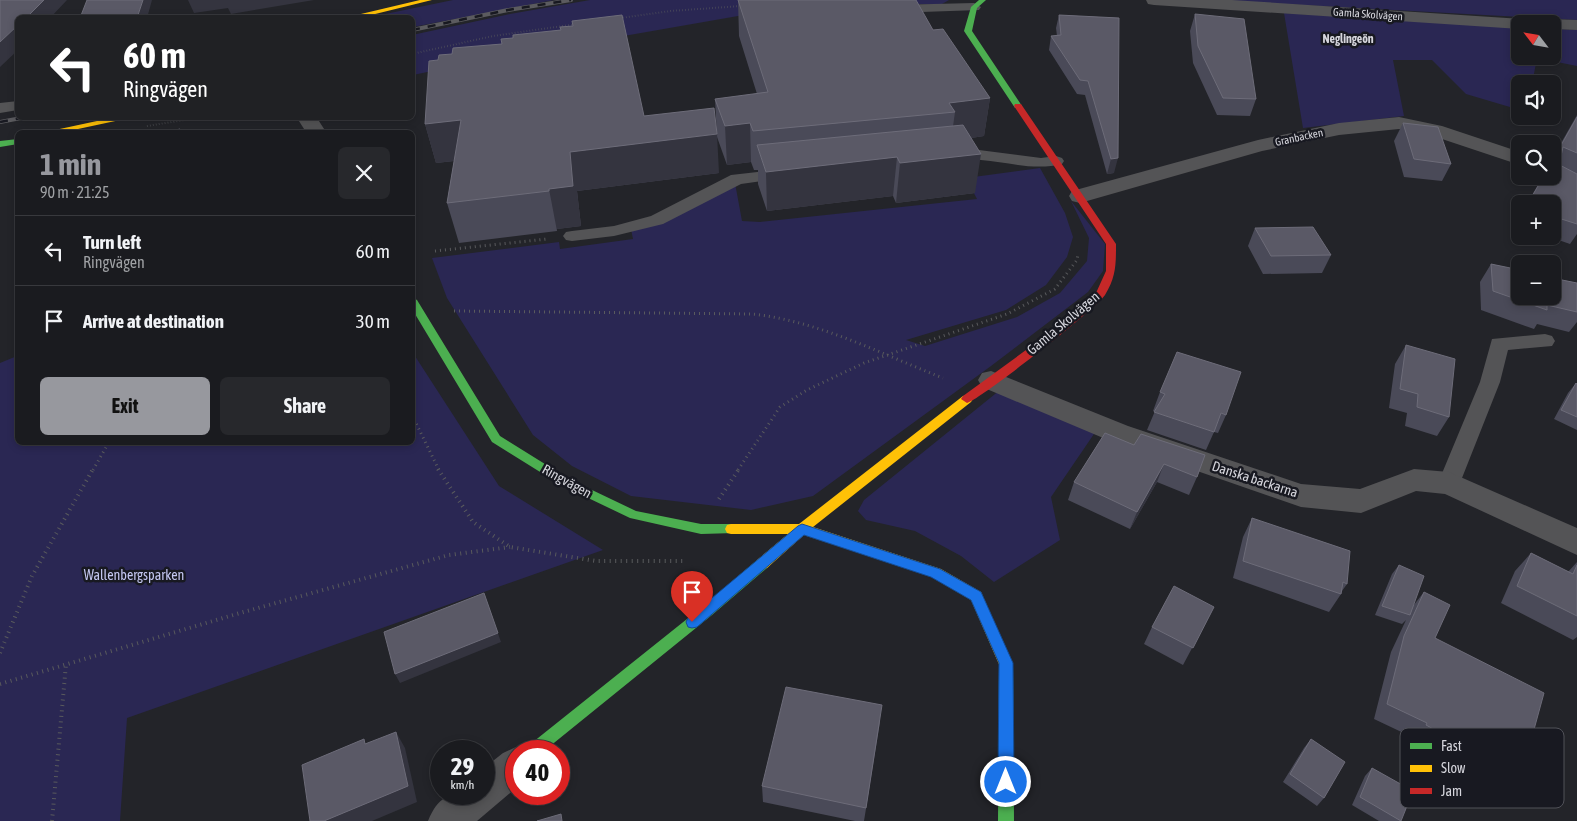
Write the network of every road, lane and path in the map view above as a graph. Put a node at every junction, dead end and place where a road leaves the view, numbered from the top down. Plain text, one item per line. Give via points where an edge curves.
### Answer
1 (429, 0) edge
2 (1154, 0) edge
3 (978, 4) edge
4 (747, 6) edge
5 (882, 9) edge
6 (361, 15) edge
7 (611, 19) edge
8 (1511, 23) edge
9 (582, 24) edge
10 (1561, 24) edge
11 (1577, 25) edge
12 (415, 53) edge
13 (15, 106) edge
14 (0, 108) edge
15 (111, 120) edge
16 (185, 120) edge
17 (143, 127) dead end
18 (64, 130) edge
19 (15, 142) edge
20 (0, 144) edge
21 (1511, 156) edge
22 (939, 159) edge
23 (1056, 161) junction
24 (803, 172) edge
25 (1080, 196) junction
26 (572, 236) joint
27 (434, 251) dead end
28 (1078, 252) dead end
29 (415, 305) edge
30 (1545, 341) dead end
31 (889, 355) junction
32 (983, 386) junction
33 (415, 421) edge
34 (107, 445) edge
35 (1449, 483) junction
36 (716, 502) dead end
37 (802, 529) junction
38 (1577, 542) edge
39 (510, 548) junction
40 (685, 561) dead end
41 (0, 653) edge
42 (66, 664) junction
43 (0, 684) edge
44 (547, 740) edge
45 (505, 774) edge
46 (495, 782) edge
47 (467, 805) edge
48 (52, 821) edge
49 (447, 821) edge
50 (1006, 821) edge

1 - 6 street
2 - 8 street, Gamla Skolvägen
3 - 5 lane
3 - 23 street, Gamla Skolvägen via 968,31
4 - 7 path
9 - 12 path via 493,36
10 - 11 street
13 - 14 lane
15 - 18 street
16 - 17 path
19 - 20 street
21 - 25 street, Granbacken via 1435,130 1399,123 1339,129 1258,146
22 - 23 lane via 979,156 1041,163
23 - 25 street, Gamla Skolvägen
24 - 26 lane via 737,178 657,220 614,231
25 - 32 street, Gamla Skolvägen via 1112,244 1111,271 1100,295 1052,336
26 - 27 path
28 - 31 path via 1077,260 1055,289 1007,314
29 - 31 path via 588,314 781,316
29 - 37 street, Ringvägen via 496,438 565,482 634,515 701,528
30 - 35 lane via 1498,344 1490,382
31 - 32 path
31 - 36 path via 864,363 780,406
32 - 35 street, Danska backarna via 1301,496 1361,501 1414,480
32 - 37 street, Gamla Skolvägen
33 - 39 path via 439,471 473,522
34 - 41 path via 32,576
35 - 38 street, Danska backarna
37 - 44 street via 707,611
37 - 50 street, Ringvägen via 936,573 976,596 1006,663
39 - 40 path via 596,561
39 - 42 path via 449,555
42 - 43 path
42 - 48 path
45 - 46 street
47 - 49 street

